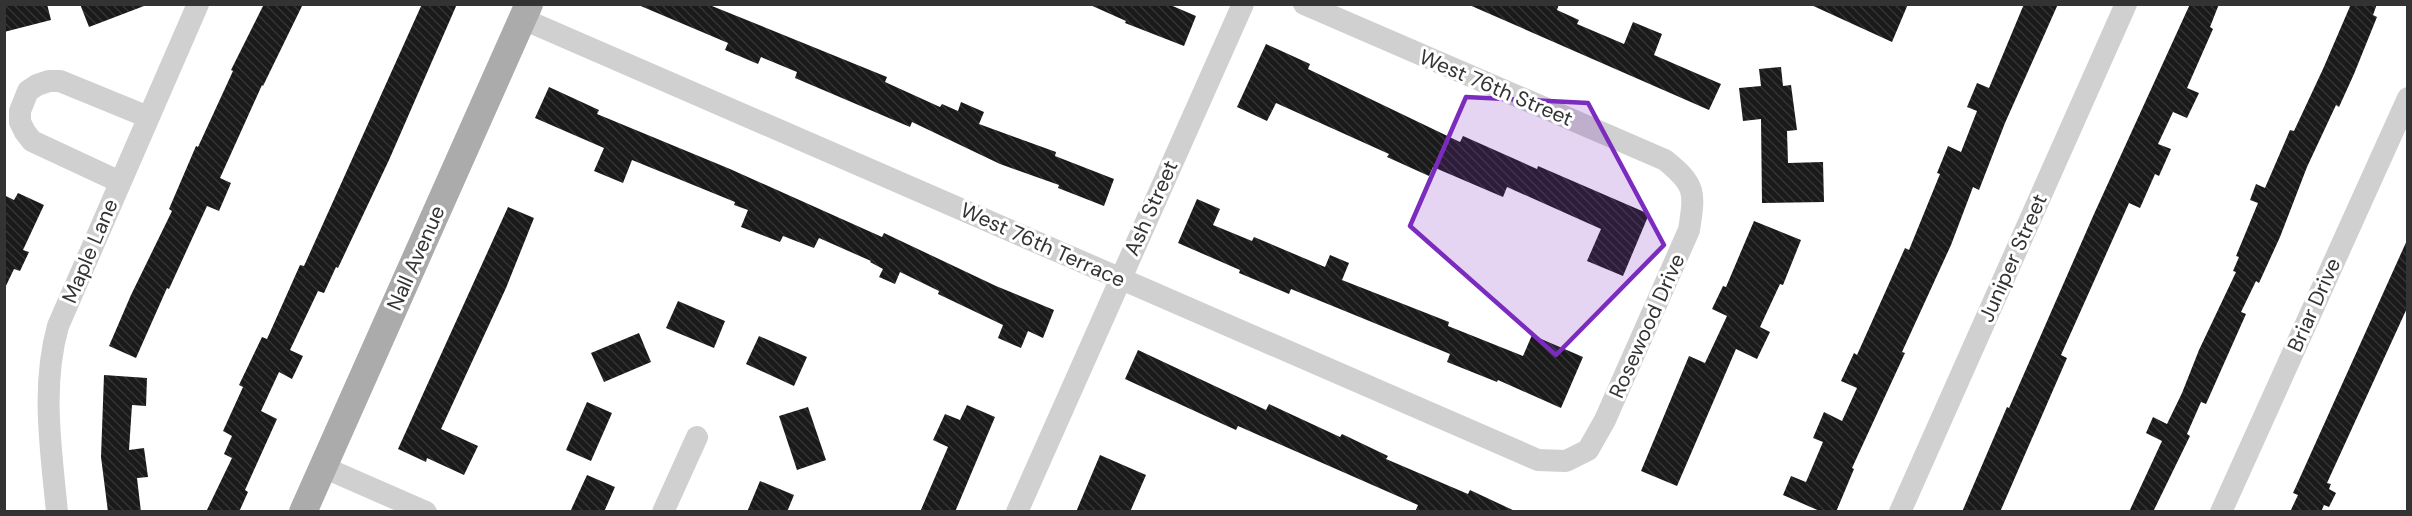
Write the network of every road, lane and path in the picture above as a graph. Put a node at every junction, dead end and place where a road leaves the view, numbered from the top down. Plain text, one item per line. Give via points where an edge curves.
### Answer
1 (198, 4) edge
2 (1243, 4) edge
3 (1304, 4) edge
4 (2126, 4) edge
5 (526, 12) edge
6 (2408, 98) edge
7 (148, 117) junction
8 (1685, 176) joint
9 (120, 182) junction
10 (1120, 279) junction
11 (697, 437) dead end
12 (1566, 461) joint
13 (323, 466) junction
14 (57, 512) edge
15 (303, 512) edge
16 (426, 512) edge
17 (663, 512) edge
18 (1017, 512) edge
19 (1900, 512) edge
20 (2221, 512) edge

1 - 7 street, Maple Lane
2 - 10 street, Ash Street
3 - 8 street, West 76th Street via 1665,160
4 - 19 street, Juniper Street
5 - 10 street, West 76th Terrace
5 - 13 main road, Nall Avenue
6 - 20 street, Briar Drive
7 - 9 street, Maple Lane
7 - 9 street via 60,81 37,85 23,100 20,122 32,141
8 - 12 street, Rosewood Drive via 1694,198 1689,230 1605,420 1588,450
9 - 14 street, Maple Lane via 52,346 48,400
10 - 12 street, West 76th Terrace via 1538,460
10 - 18 street, Ash Street
11 - 17 street
13 - 15 main road, Nall Avenue
13 - 16 street

